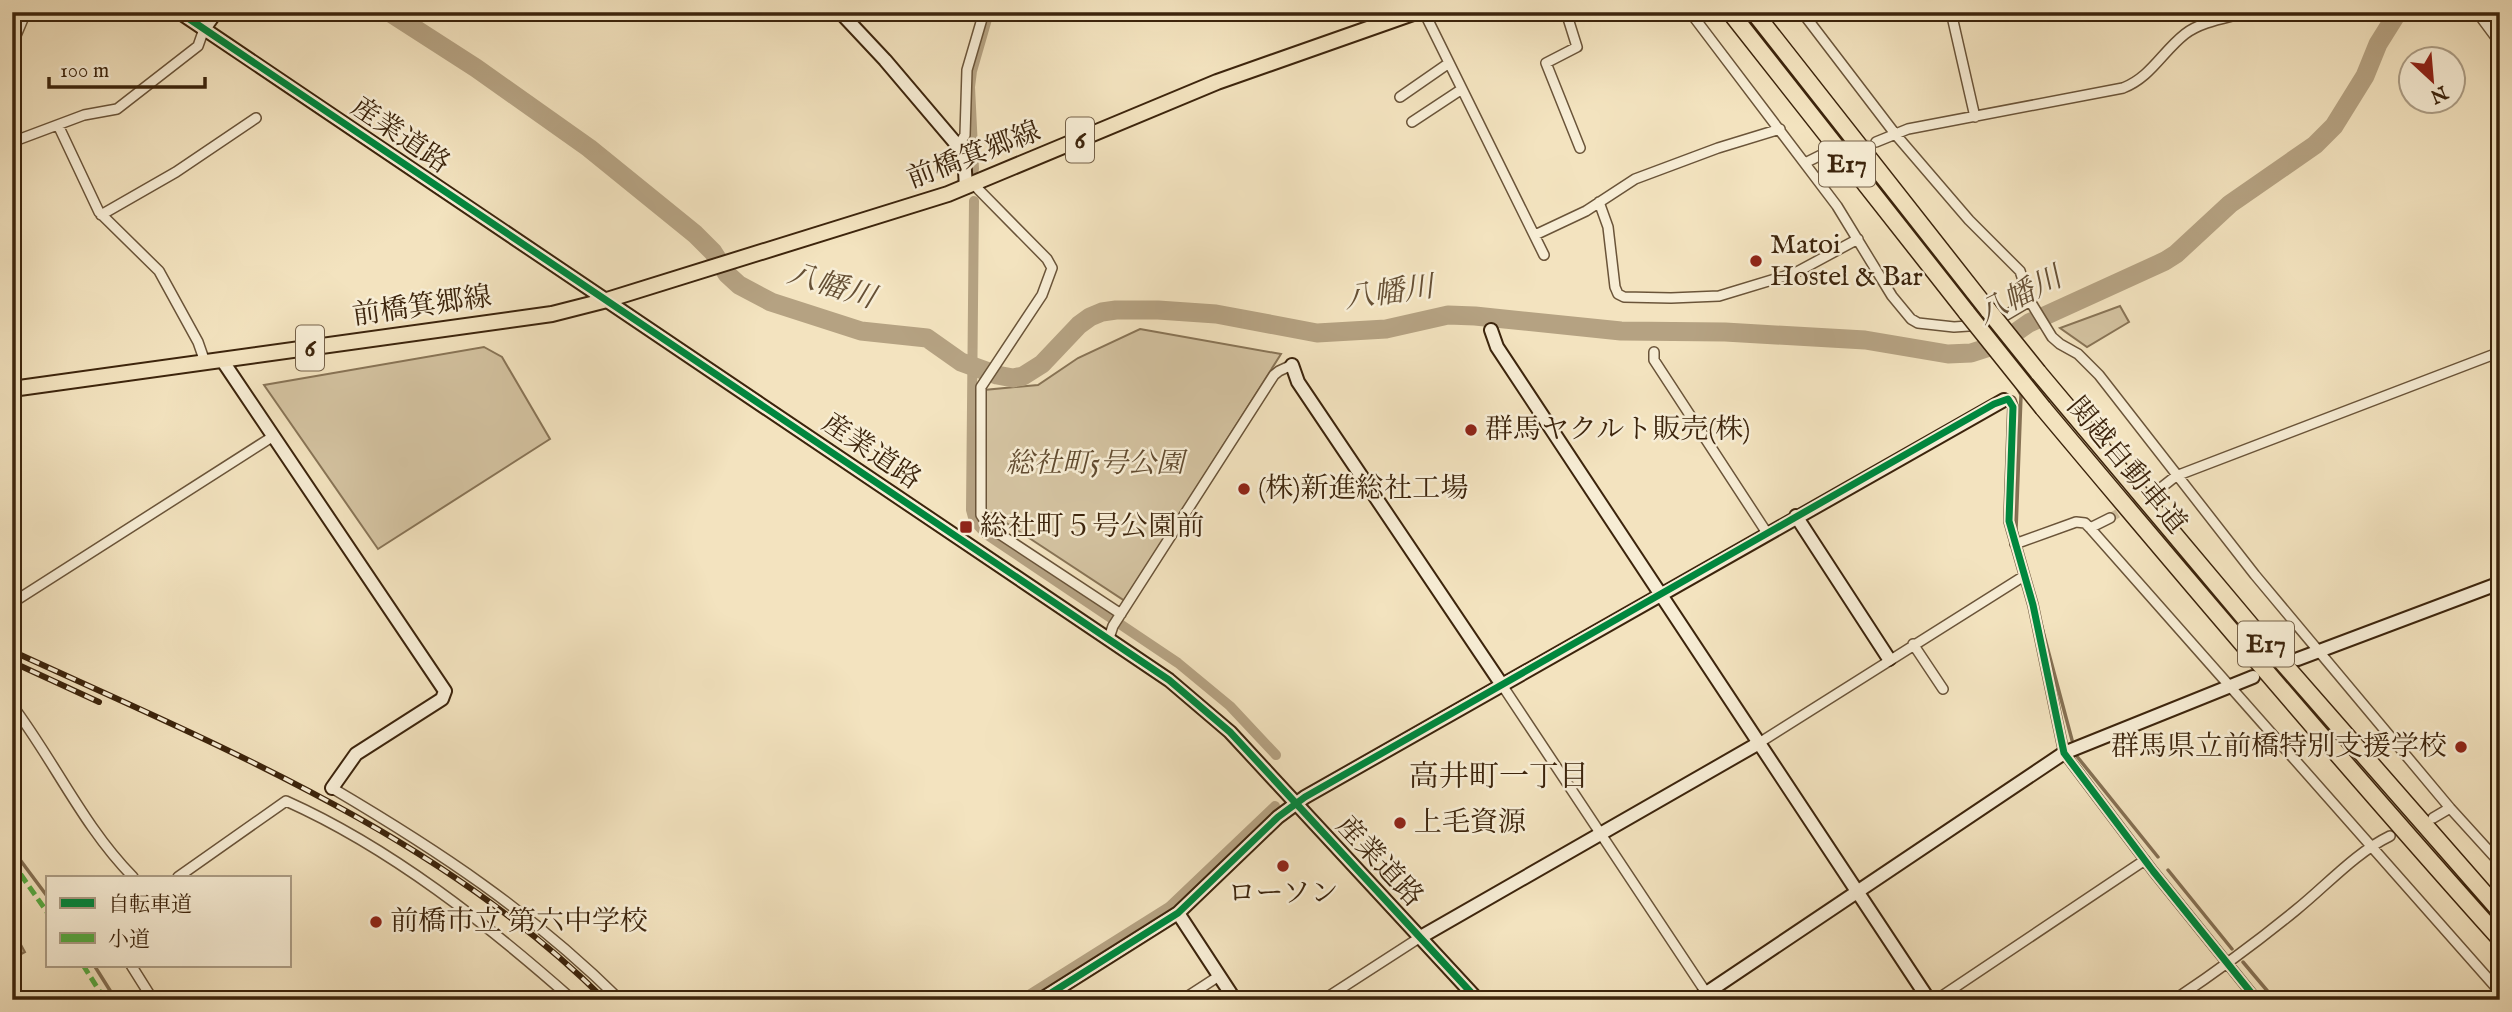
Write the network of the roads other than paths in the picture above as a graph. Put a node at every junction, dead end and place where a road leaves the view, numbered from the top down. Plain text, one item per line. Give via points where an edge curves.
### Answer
1 (26, 12) edge
2 (179, 12) edge
3 (216, 12) edge
4 (840, 12) edge
5 (984, 12) edge
6 (1416, 12) edge
7 (1424, 12) edge
8 (1566, 12) edge
9 (1690, 12) edge
10 (1730, 12) edge
11 (1754, 12) edge
12 (1802, 12) edge
13 (1951, 12) edge
14 (2247, 12) edge
15 (2477, 12) edge
16 (204, 29) junction
17 (2500, 43) edge
18 (12, 45) edge
19 (1449, 63) junction
20 (1462, 89) junction
21 (1400, 97) dead end
22 (1975, 117) junction
23 (256, 118) dead end
24 (1412, 122) dead end
25 (58, 125) junction
26 (1780, 129) junction
27 (1896, 135) junction
28 (12, 142) edge
29 (1876, 142) tunnel mouth
30 (958, 146) junction
31 (1580, 148) dead end
32 (1821, 155) tunnel mouth
33 (1805, 163) junction
34 (971, 186) junction
35 (1600, 202) junction
36 (101, 215) junction
37 (1535, 234) junction
38 (1858, 239) junction
39 (1544, 255) dead end
40 (607, 300) junction
41 (2032, 304) junction
42 (1491, 330) dead end
43 (1654, 352) dead end
44 (2500, 352) edge
45 (222, 360) junction
46 (205, 362) junction
47 (1292, 365) joint
48 (16, 385) edge
49 (2004, 400) joint
50 (272, 437) junction
51 (2176, 476) junction
52 (2162, 487) tunnel mouth
53 (1796, 516) junction
54 (2110, 518) tunnel mouth
55 (2090, 528) junction
56 (1767, 533) junction
57 (2015, 544) junction
58 (2024, 576) junction
59 (2500, 583) edge
60 (1660, 594) junction
61 (12, 603) edge
62 (1121, 614) junction
63 (1109, 638) junction
64 (1913, 644) junction
65 (2319, 651) junction
66 (1889, 659) junction
67 (2298, 659) dead end
68 (2253, 677) dead end
69 (1502, 685) junction
70 (2230, 685) junction
71 (1943, 688) dead end
72 (12, 705) edge
73 (1759, 743) junction
74 (2064, 754) junction
75 (332, 788) joint
76 (1296, 803) junction
77 (2450, 808) junction
78 (2433, 818) dead end
79 (1601, 834) junction
80 (2390, 836) dead end
81 (2370, 848) junction
82 (2145, 860) junction
83 (2500, 863) edge
84 (132, 876) edge
85 (179, 876) edge
86 (1858, 892) junction
87 (2500, 911) edge
88 (1178, 913) junction
89 (1419, 938) junction
90 (2500, 939) edge
91 (2226, 965) junction
92 (132, 967) edge
93 (1219, 976) junction
94 (2500, 992) edge
95 (1704, 997) edge
96 (572, 999) edge
97 (153, 1000) edge
98 (620, 1000) edge
99 (1040, 1000) edge
100 (1182, 1000) edge
101 (1235, 1000) edge
102 (1323, 1000) edge
103 (1478, 1000) edge
104 (1929, 1000) edge
105 (1936, 1000) edge
106 (2174, 1000) edge
107 (2257, 1000) edge

1 - 18 street
2 - 16 street, 産業道路
3 - 16 street
4 - 30 street
5 - 30 street via 967,70 965,135
6 - 34 main road, 前橋箕郷線 / 6 via 1217,82
7 - 19 street
8 - 31 street via 1577,47 1546,63
9 - 26 street
10 - 90 highway, 関越自動車道 / E17, bridge via 2043,408
11 - 87 highway, 関越自動車道 / E17, bridge via 2038,372 2269,648
12 - 27 street
13 - 22 street
14 - 22 street via 2192,30 2132,84
15 - 17 street
16 - 25 street via 198,46 125,104
16 - 40 street, 産業道路
19 - 20 street
19 - 21 street
20 - 24 street
20 - 37 street
22 - 27 street
23 - 36 street
25 - 28 street
25 - 36 street
26 - 33 street
26 - 35 street via 1643,176
27 - 29 street
27 - 41 street via 2020,271
30 - 34 street
32 - 33 street
33 - 38 street
34 - 40 main road, 前橋箕郷線 / 6
34 - 62 street via 1052,268 1042,295 980,392 983,520
35 - 37 street
35 - 38 street via 1608,227 1615,288 1625,297 1718,296 1786,277
36 - 46 street via 159,271
37 - 39 street
38 - 41 street via 1895,301 1918,323 1983,325
40 - 45 main road, 前橋箕郷線 / 6 via 552,314
40 - 63 street, 産業道路
41 - 51 street via 2055,341 2078,354 2099,375
42 - 60 street via 1497,347
43 - 56 street via 1654,360
44 - 51 street
45 - 46 main road, 前橋箕郷線 / 6
45 - 50 street
46 - 48 main road, 前橋箕郷線 / 6
47 - 62 street via 1274,375
47 - 69 street via 1298,382
49 - 53 street
49 - 57 street via 2011,401 2013,407 2009,521
50 - 61 street
50 - 75 street via 445,691 442,699 356,754
51 - 52 street
51 - 65 street
53 - 56 street
53 - 66 street
54 - 55 street
55 - 57 street via 2076,522
55 - 70 street
56 - 60 street
57 - 58 street
58 - 64 street
58 - 74 street
59 - 65 street
60 - 69 street
60 - 73 street
62 - 63 street
63 - 76 street, 産業道路 via 1169,680 1230,732
64 - 66 street
64 - 71 street
65 - 67 street
65 - 77 street
66 - 73 street
68 - 70 street
69 - 76 street
69 - 79 street
70 - 74 street
70 - 81 street
72 - 84 street via 95,834
73 - 79 street
73 - 86 street
74 - 82 street
74 - 86 street
75 - 98 street via 418,838 503,897
76 - 88 street
76 - 89 street, 産業道路
77 - 78 street
77 - 83 street
79 - 89 street
79 - 95 street
80 - 81 street
81 - 91 street
81 - 94 street
82 - 91 street
82 - 105 street
85 - 96 street via 286,801 435,887
86 - 95 street
86 - 104 street
88 - 93 street
88 - 99 street
89 - 102 street
89 - 103 street, 産業道路
91 - 106 street
91 - 107 street
92 - 97 street
93 - 100 street
93 - 101 street

